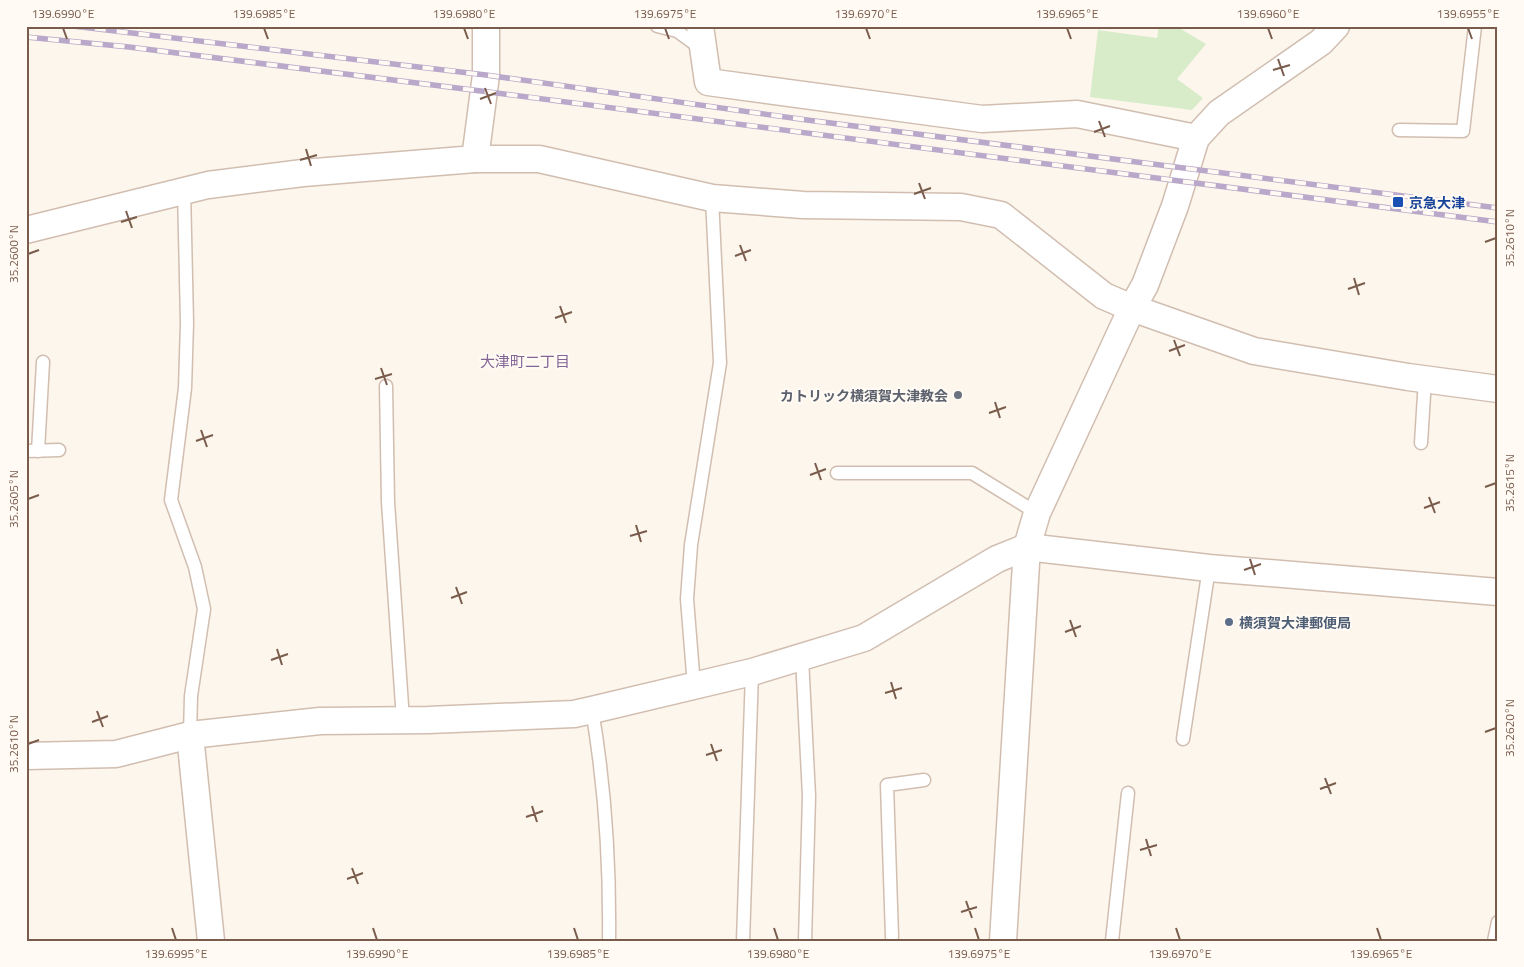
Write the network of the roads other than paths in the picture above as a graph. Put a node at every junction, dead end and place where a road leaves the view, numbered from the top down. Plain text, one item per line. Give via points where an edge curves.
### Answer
1 (486, 26) edge
2 (657, 26) edge
3 (1336, 26) edge
4 (1475, 26) edge
5 (701, 38) edge
6 (1400, 130) dead end
7 (1196, 138) junction
8 (475, 159) junction
9 (184, 189) junction
10 (712, 198) junction
11 (26, 230) edge
12 (1132, 308) junction
13 (43, 362) dead end
14 (1425, 379) junction
15 (386, 386) dead end
16 (1498, 389) edge
17 (1421, 443) dead end
18 (59, 450) dead end
19 (32, 451) edge
20 (837, 474) dead end
21 (1037, 513) junction
22 (1027, 547) junction
23 (1209, 568) junction
24 (1498, 592) edge
25 (802, 658) junction
26 (752, 672) junction
27 (694, 686) junction
28 (592, 710) junction
29 (403, 720) junction
30 (190, 736) junction
31 (1183, 739) dead end
32 (26, 756) edge
33 (924, 780) dead end
34 (1128, 793) dead end
35 (1498, 922) edge
36 (892, 937) dead end
37 (211, 941) edge
38 (609, 941) edge
39 (743, 941) edge
40 (805, 941) edge
41 (1003, 941) edge
42 (1112, 941) edge
43 (1494, 941) edge

1 - 8 street via 486,75
2 - 5 lane
3 - 7 street via 1321,42 1219,113
4 - 6 lane via 1462,131
5 - 7 street via 708,82 982,120 1077,114
7 - 12 street via 1172,215 1145,285
8 - 9 street via 303,173
8 - 10 street via 540,159
9 - 11 street
9 - 30 lane via 188,323 186,370 171,500 196,567 204,609 191,696
10 - 12 street via 803,205 962,207 1001,215 1104,296
10 - 27 lane via 720,364 691,545 686,599
12 - 14 street via 1254,350
12 - 21 street
13 - 19 lane
14 - 16 street
14 - 17 lane
15 - 29 lane via 388,502
18 - 19 lane
20 - 21 lane via 972,473
21 - 22 street
22 - 23 street
22 - 25 street via 997,559 864,638
22 - 41 street
23 - 24 street
23 - 31 lane
25 - 26 street
25 - 40 lane via 809,796
26 - 27 street
26 - 39 lane
27 - 28 street
28 - 29 street via 574,714
28 - 38 lane via 602,771 610,900
29 - 30 street via 320,721
30 - 32 street via 116,754
30 - 37 street
33 - 36 lane via 887,785
34 - 42 lane
35 - 43 lane

